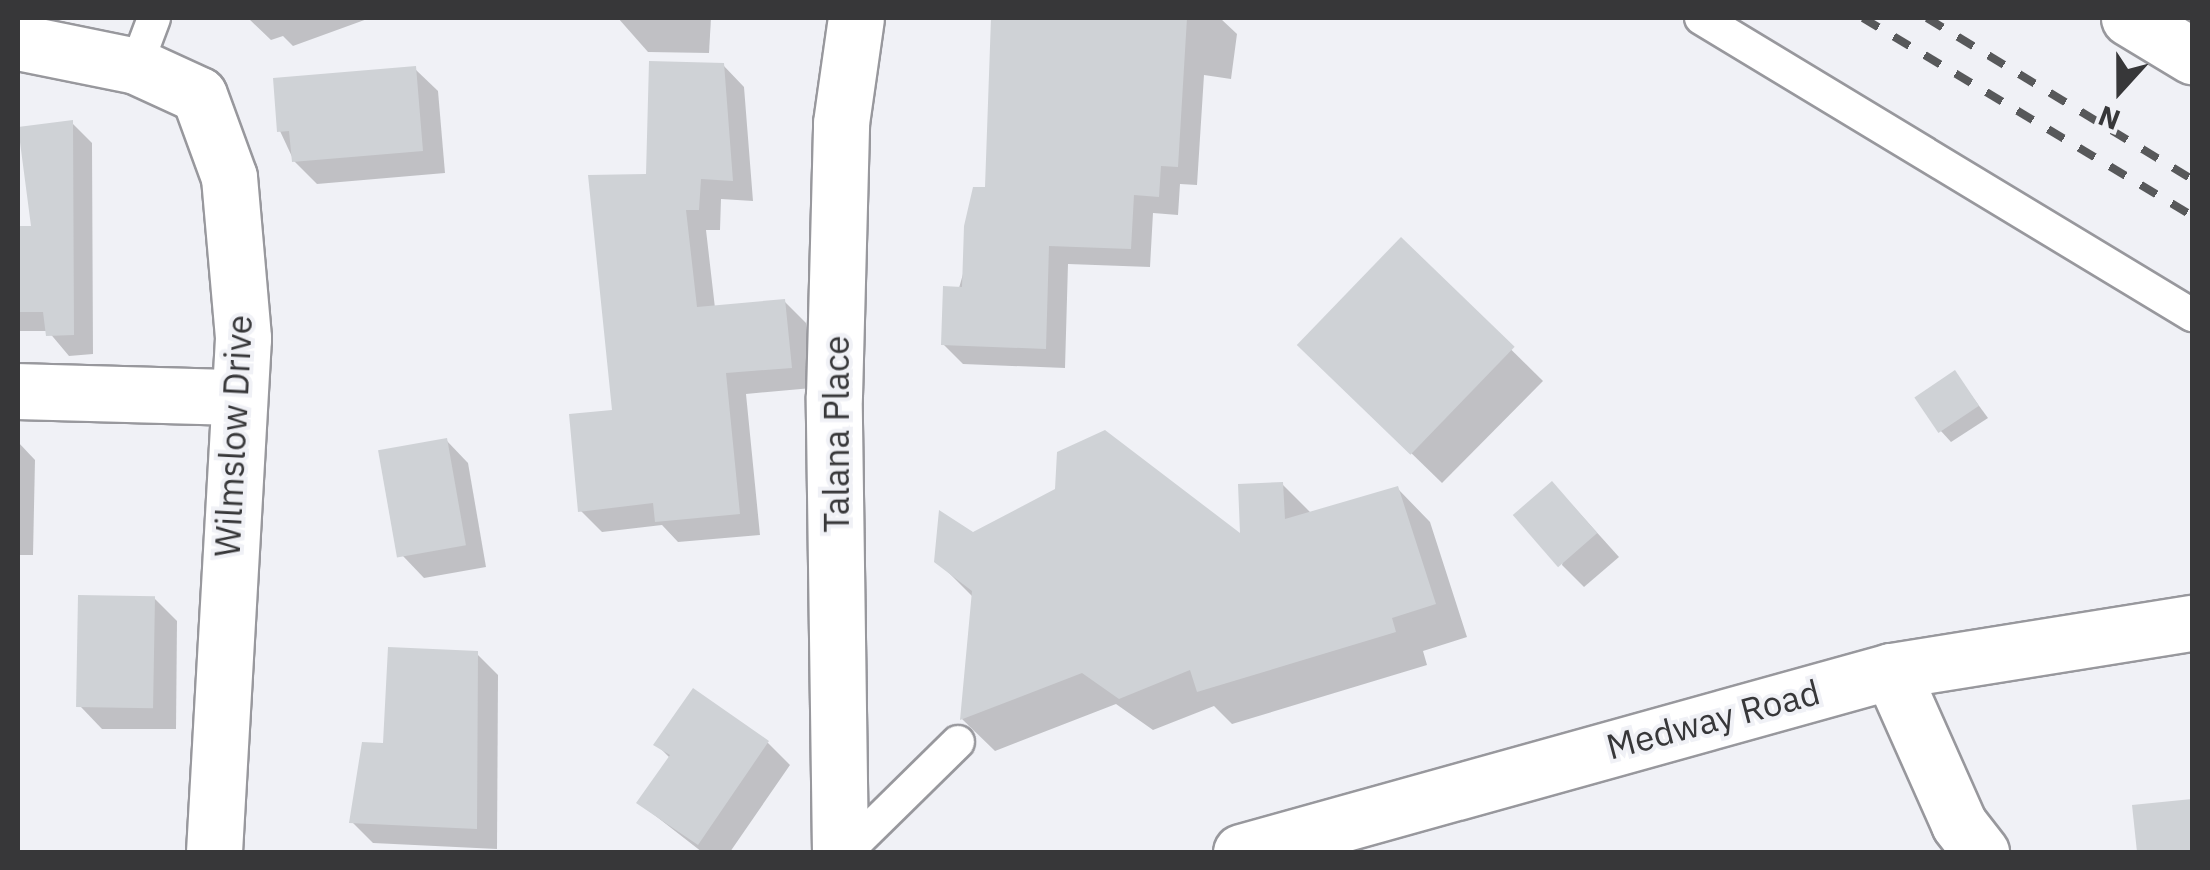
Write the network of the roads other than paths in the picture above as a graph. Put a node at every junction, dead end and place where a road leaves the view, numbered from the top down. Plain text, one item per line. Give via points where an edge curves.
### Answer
1 (856, 18) edge
2 (1701, 18) edge
3 (2129, 18) edge
4 (18, 42) edge
5 (145, 42) edge
6 (2192, 56) edge
7 (2192, 314) edge
8 (18, 391) edge
9 (237, 398) junction
10 (2192, 623) edge
11 (1891, 672) junction
12 (958, 742) dead end
13 (214, 852) edge
14 (843, 852) edge
15 (1241, 852) edge
16 (1982, 852) edge

1 - 14 street, Talana Place via 841,123 834,396
2 - 7 lane
3 - 6 street
4 - 5 street, Wilmslow Drive
5 - 9 street, Wilmslow Drive via 199,95 218,129 240,298
8 - 9 street
9 - 13 street, Wilmslow Drive
10 - 11 street, Medway Road
11 - 15 street, Medway Road
11 - 16 street via 1959,824
12 - 14 lane

